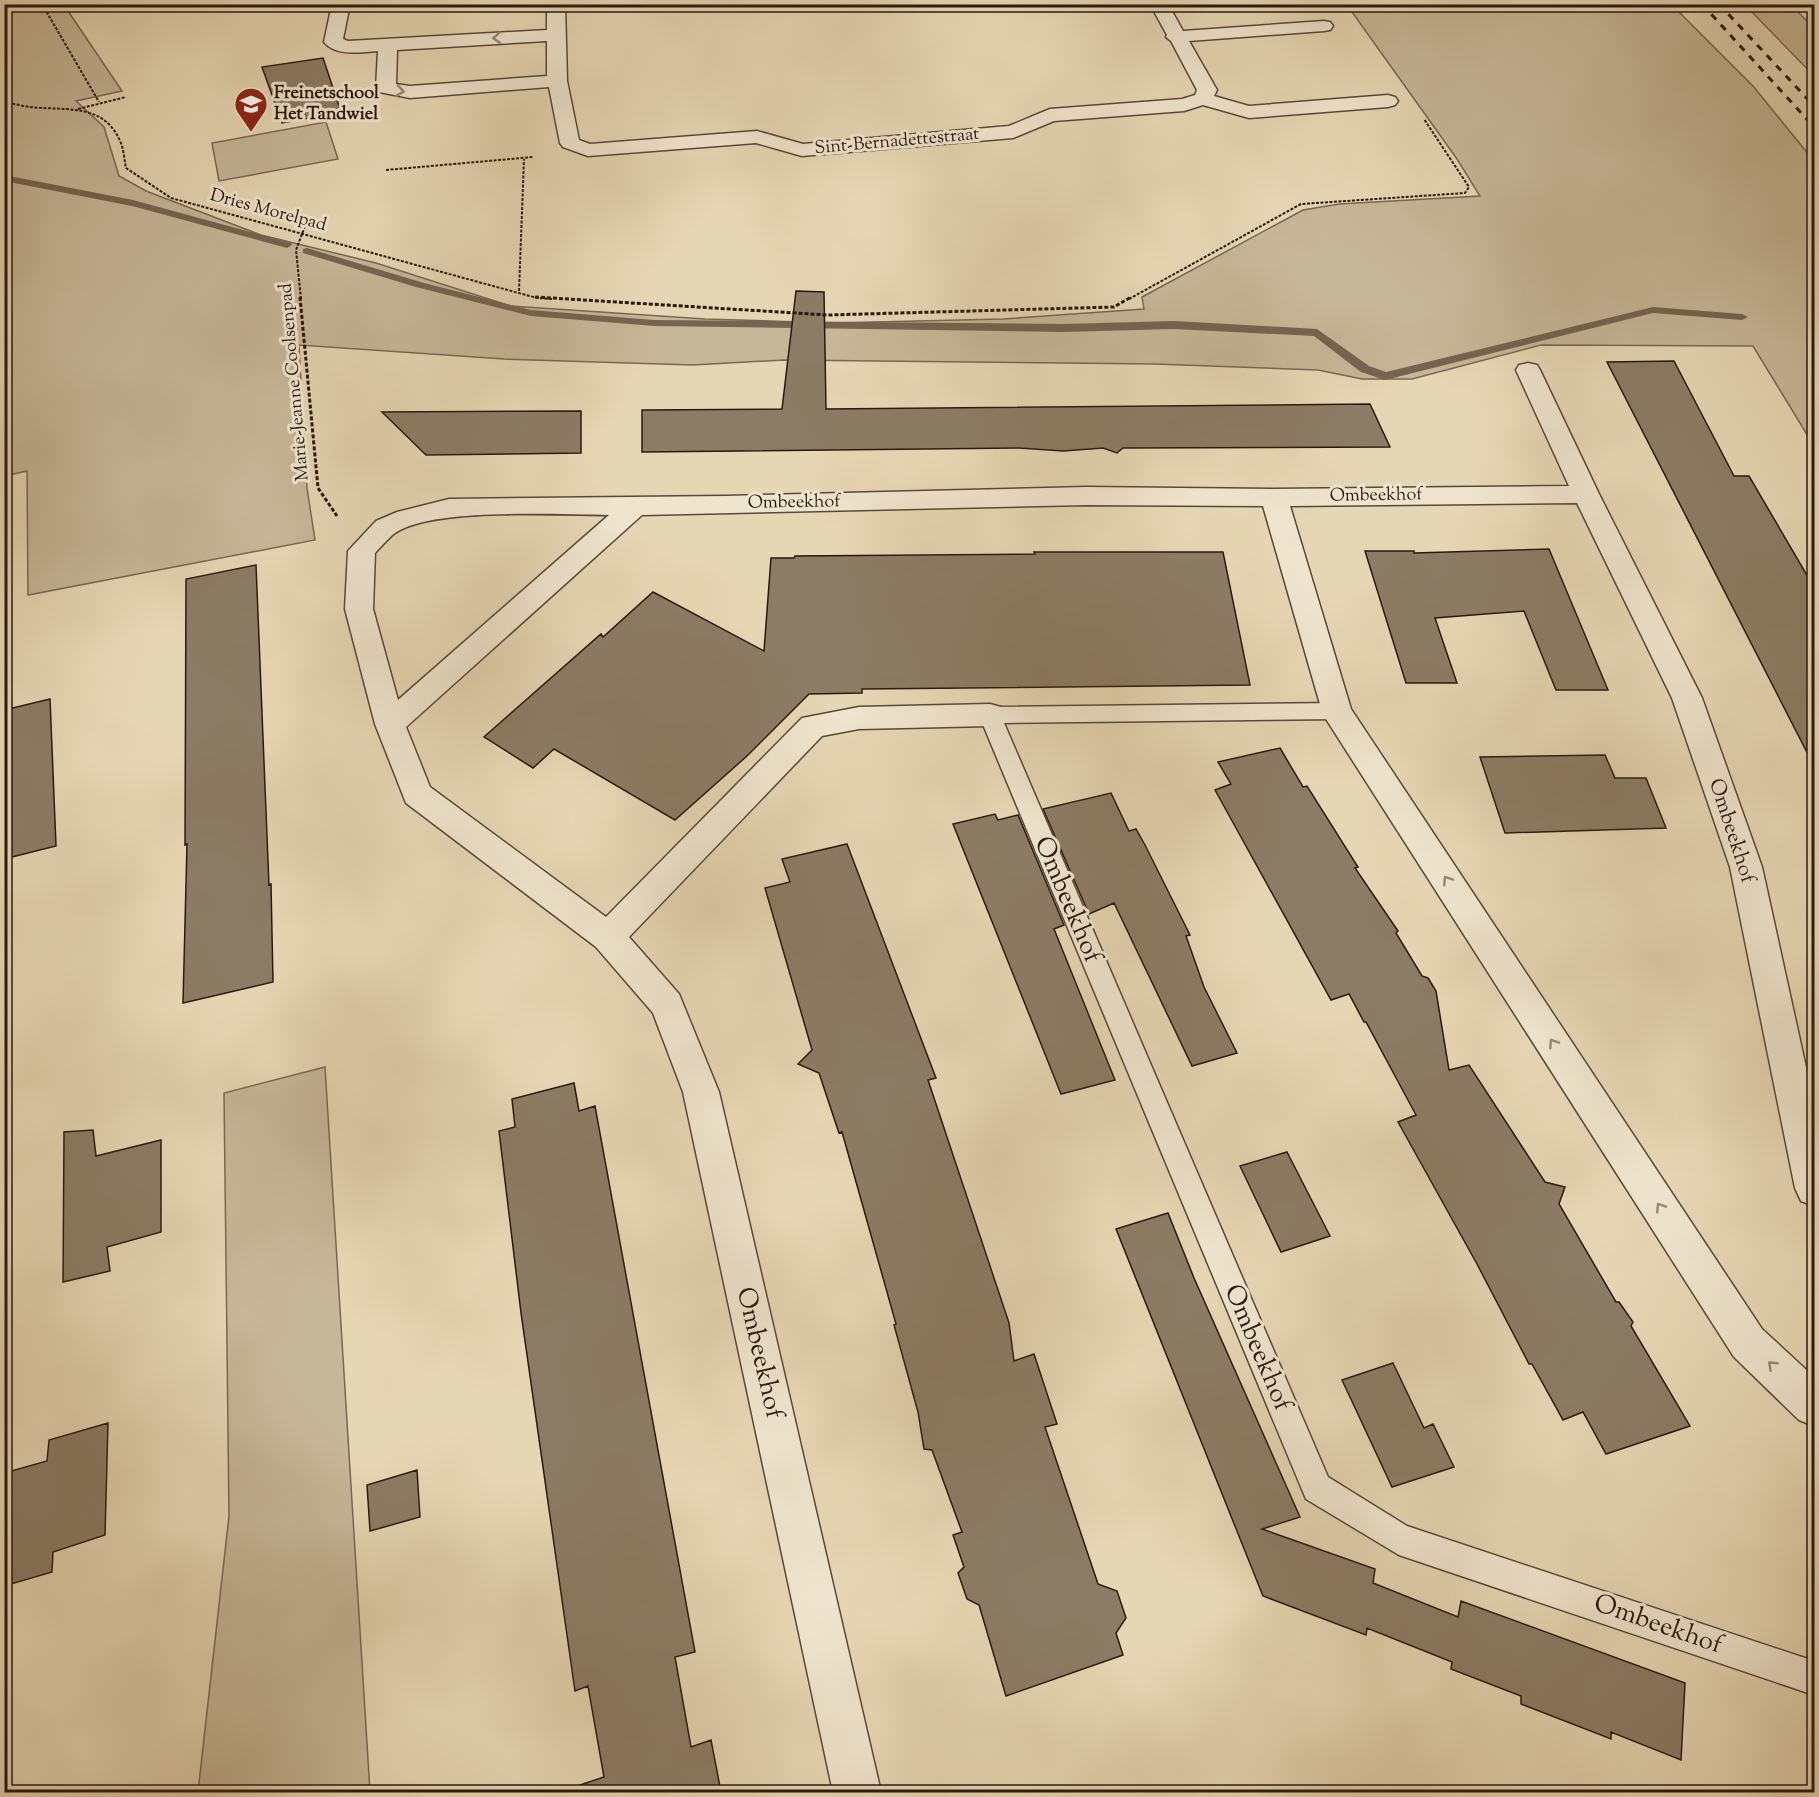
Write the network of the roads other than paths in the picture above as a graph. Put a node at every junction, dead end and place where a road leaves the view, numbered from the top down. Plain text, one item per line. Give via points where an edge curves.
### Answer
1 (341, 4) edge
2 (556, 4) edge
3 (1159, 4) edge
4 (1324, 26) dead end
5 (556, 35) junction
6 (1175, 37) junction
7 (388, 44) junction
8 (557, 81) junction
9 (1203, 99) junction
10 (1388, 101) road end
11 (1528, 370) dead end
12 (1586, 494) junction
13 (1274, 498) junction
14 (637, 505) junction
15 (1337, 711) junction
16 (990, 715) junction
17 (390, 724) junction
18 (608, 937) junction
19 (1815, 1188) edge
20 (1815, 1405) edge
21 (1815, 1678) edge
22 (857, 1792) edge

1 - 7 street via 333,42 346,47
2 - 5 street
3 - 6 street
4 - 6 street
5 -> 7 street
5 - 8 street
6 - 9 street via 1207,90
7 -> 8 street via 386,88 410,92
8 - 9 street, Sint-Bernadettestraat via 570,143 588,150 757,137 802,150 1013,132 1050,115 1184,105
9 - 10 street via 1249,111
11 - 12 street, Ombeekhof
12 - 13 street, Ombeekhof
12 - 19 street, Ombeekhof via 1687,698 1746,867
13 - 14 street, Ombeekhof via 1086,496
13 - 15 street
14 - 17 street
14 - 17 street, Ombeekhof via 449,508 406,518 385,528 362,551 358,609
15 - 16 lane
20 -> 15 street via 1748,1343
16 - 18 street via 859,718 813,726
16 - 21 lane, Ombeekhof via 1317,1488 1399,1539
17 - 18 street, Ombeekhof via 417,794
18 - 22 street, Ombeekhof via 667,1005 701,1092

